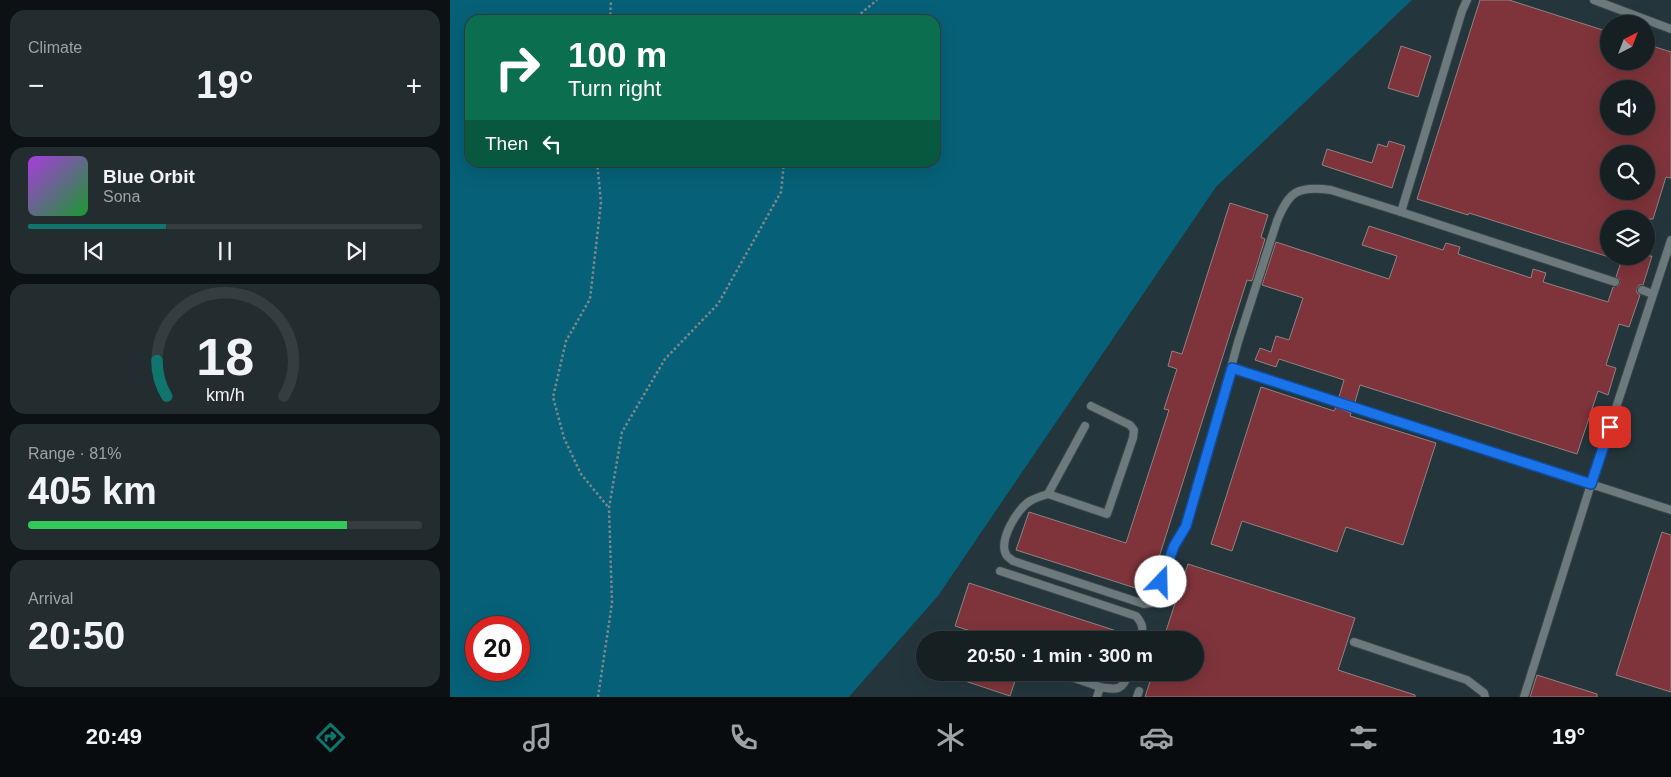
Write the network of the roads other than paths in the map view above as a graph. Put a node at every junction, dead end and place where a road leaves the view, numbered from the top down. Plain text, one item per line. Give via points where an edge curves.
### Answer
1 (1468, 0) edge
2 (1594, 0) edge
3 (1671, 29) edge
4 (1401, 212) junction
5 (1671, 240) edge
6 (1615, 282) dead end
7 (1642, 290) dead end
8 (1653, 294) junction
9 (1232, 368) junction
10 (1091, 406) dead end
11 (1085, 426) dead end
12 (1591, 484) junction
13 (1048, 494) junction
14 (1671, 510) edge
15 (1000, 571) dead end
16 (1143, 631) edge
17 (1354, 642) dead end
18 (1083, 681) edge
19 (1126, 681) edge
20 (1100, 687) junction
21 (1097, 697) edge
22 (1485, 697) edge
23 (1524, 697) edge

1 - 4 lane
2 - 3 lane
4 - 6 lane
4 - 9 lane via 1331,190 1319,188 1294,193 1285,203 1277,221
5 - 8 lane
7 - 8 lane
8 - 12 lane
9 - 12 lane
9 - 13 lane via 1186,526 1174,546 1151,603 1144,604 1013,561 1006,555 1004,546 1017,512 1028,502
10 - 13 lane via 1130,424 1134,430 1107,514
11 - 13 lane
12 - 14 lane
12 - 23 lane
15 - 16 lane via 1136,616
17 - 22 lane via 1467,680
18 - 20 lane
19 - 20 lane via 1115,690
20 - 21 lane

